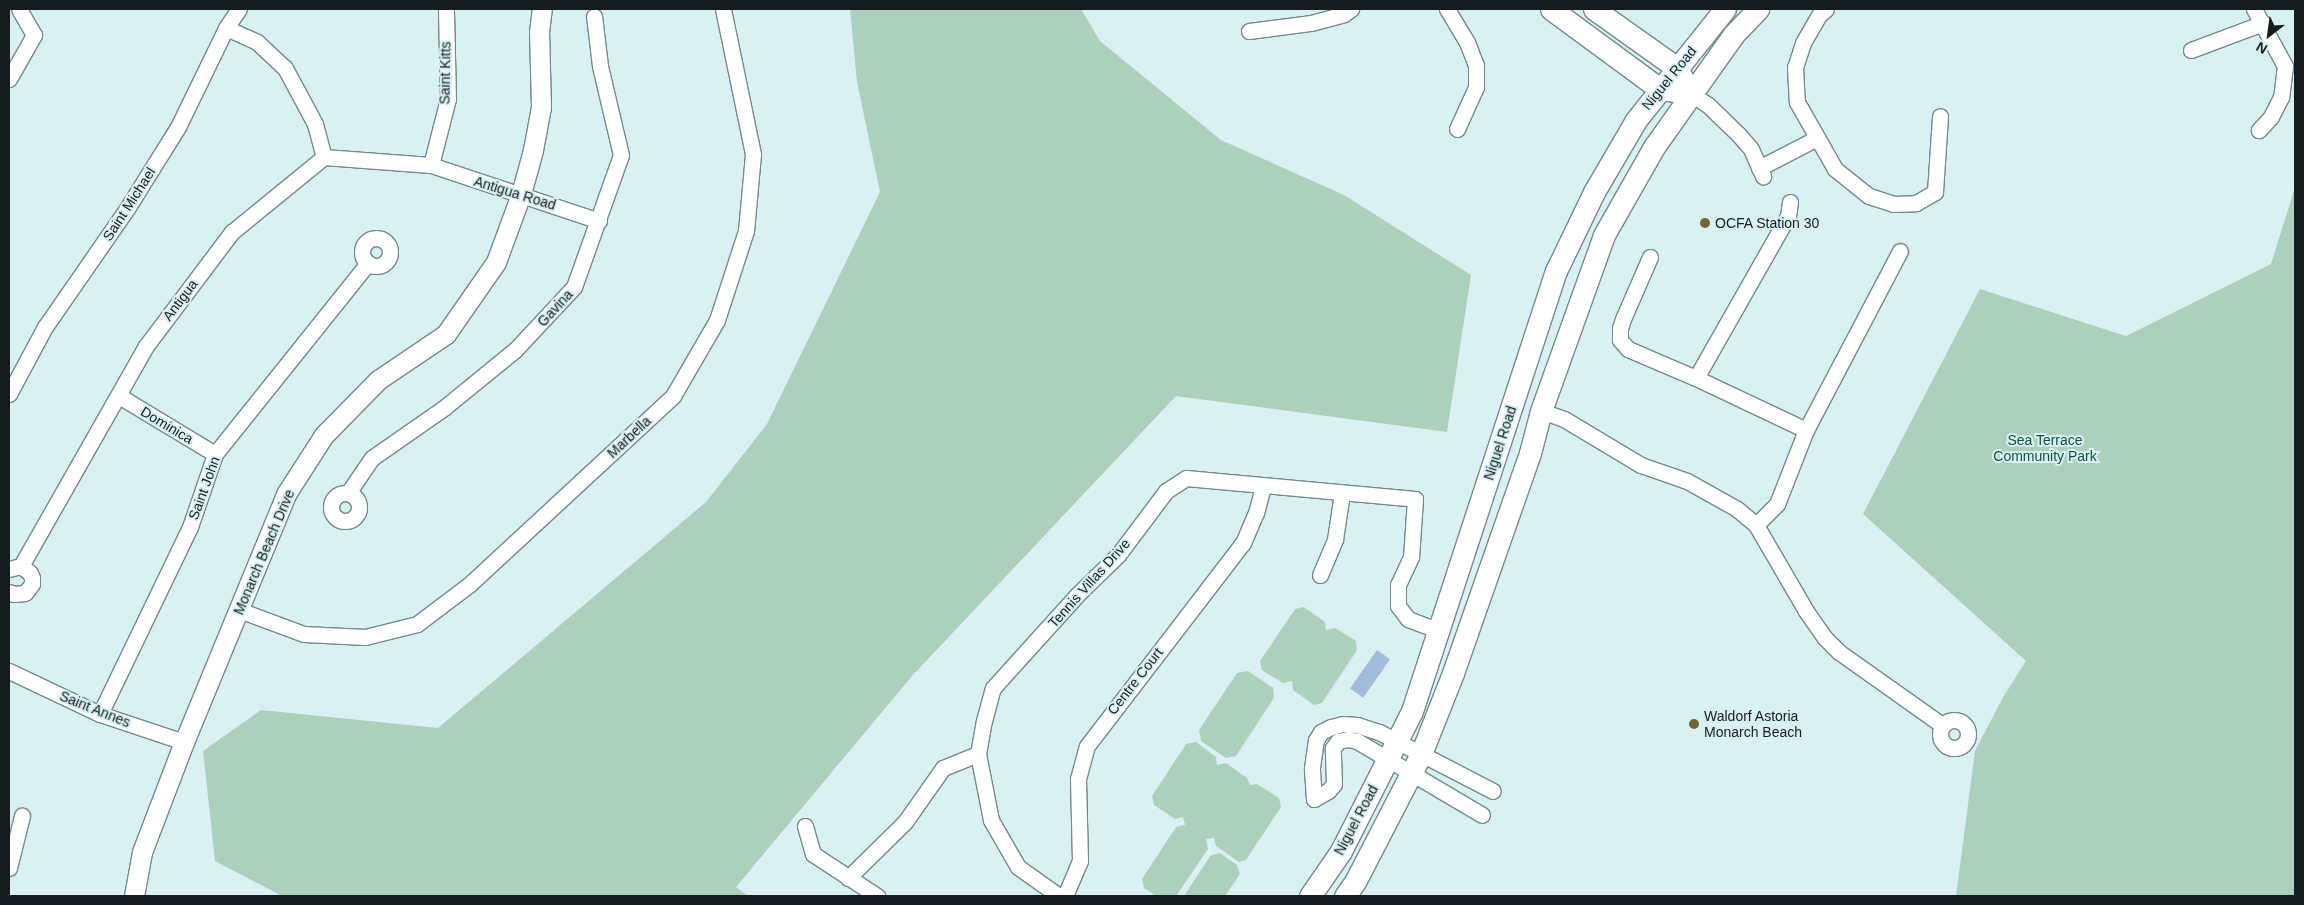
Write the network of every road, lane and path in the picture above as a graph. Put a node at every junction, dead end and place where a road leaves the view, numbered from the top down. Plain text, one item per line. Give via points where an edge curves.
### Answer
1 (19, 9) edge
2 (239, 9) edge
3 (446, 9) edge
4 (542, 9) edge
5 (723, 9) edge
6 (1351, 9) edge
7 (1447, 9) edge
8 (1551, 9) edge
9 (1594, 9) edge
10 (1725, 9) edge
11 (1758, 9) edge
12 (1826, 9) edge
13 (2254, 9) edge
14 (594, 16) dead end
15 (2263, 23) junction
16 (226, 28) junction
17 (1249, 31) dead end
18 (2191, 50) dead end
19 (1677, 68) junction
20 (9, 80) edge
21 (1660, 89) junction
22 (1691, 94) junction
23 (1940, 116) dead end
24 (1457, 128) dead end
25 (2259, 130) dead end
26 (1817, 138) junction
27 (324, 157) junction
28 (431, 165) junction
29 (521, 194) junction
30 (1790, 202) dead end
31 (599, 221) junction
32 (1900, 251) dead end
33 (1650, 257) dead end
34 (368, 263) dead end
35 (1696, 378) junction
36 (9, 394) edge
37 (119, 396) junction
38 (1541, 411) junction
39 (1806, 430) junction
40 (215, 454) junction
41 (1263, 487) junction
42 (348, 494) dead end
43 (1342, 494) junction
44 (1756, 525) junction
45 (15, 568) edge
46 (1320, 575) dead end
47 (9, 592) edge
48 (239, 610) junction
49 (1438, 630) junction
50 (9, 671) edge
51 (100, 714) junction
52 (1942, 725) dead end
53 (184, 742) junction
54 (1393, 751) junction
55 (978, 754) junction
56 (1417, 763) junction
57 (1493, 791) dead end
58 (1482, 815) dead end
59 (22, 816) dead end
60 (805, 826) dead end
61 (9, 868) edge
62 (848, 878) junction
63 (134, 896) edge
64 (877, 896) edge
65 (1059, 896) edge
66 (1066, 896) edge
67 (1310, 896) edge
68 (1345, 896) edge

1 - 20 street via 34,35
2 - 16 street, Saint Michael
3 - 28 street, Saint Kitts via 448,100
4 - 29 street, Monarch Beach Drive via 539,32 541,107 534,150
5 - 48 street, Marbella via 753,154 746,231 716,320 673,396 470,584 417,624 365,637 304,634
6 - 17 street via 1311,23
7 - 24 street via 1467,42 1476,65 1476,87
8 - 21 main road
9 - 19 main road
10 - 19 main road, Niguel Road
11 - 22 main road, Niguel Road via 1734,34
12 - 26 street via 1819,15 1804,43 1795,67 1797,102
13 - 15 street
14 - 31 street, Gavina via 600,66 621,154
15 - 18 street
15 - 25 street via 2284,66 2281,97 2271,117
16 - 27 street via 257,42 286,68 315,124
16 - 36 street, Saint Michael via 178,127 128,207 45,327
19 - 21 main road, Niguel Road
19 - 22 main road
21 - 22 main road
21 - 49 main road, Niguel Road via 1636,120 1594,192 1556,271
22 - 26 street via 1708,105 1739,135 1761,172
22 - 38 main road, Niguel Road via 1654,147 1604,234
23 - 26 street via 1935,192 1916,203 1893,204 1869,196 1835,169
27 - 28 street
27 - 37 street, Antigua via 232,232 146,346
28 - 29 street, Antigua Road
29 - 31 street, Antigua Road
29 - 48 street, Monarch Beach Drive via 496,262 446,334 378,380 324,435 286,494
30 - 35 street via 1788,216
31 - 42 street, Gavina via 574,287 515,350 445,407 372,458
32 - 39 street
33 - 35 street via 1623,319 1620,340 1628,348
34 - 40 street, Saint John
35 - 39 street
37 - 40 street, Dominica
37 - 45 street, Antigua
38 - 44 street via 1564,419 1642,465 1706,490
38 - 56 main road, Niguel Road via 1530,453 1456,664
39 - 44 street via 1777,504
40 - 51 street, Saint John via 190,527
41 - 43 street, Tennis Villas Drive
41 - 55 street, Tennis Villas Drive via 1186,478 1166,491 1118,554 993,688
41 - 66 street, Centre Court via 1243,543 1087,746 1078,779 1080,861
43 - 46 street via 1335,538
43 - 49 street, Tennis Villas Drive via 1415,499 1411,557 1398,585 1398,606 1408,619
44 - 52 street via 1824,637 1839,652
45 - 47 street, Antigua via 30,573 32,584 20,595
48 - 53 street, Monarch Beach Drive
49 - 54 main road, Niguel Road via 1412,711
50 - 51 street, Saint Annes
51 - 53 street, Saint Annes
53 - 63 street, Monarch Beach Drive via 142,852
54 - 54 street via 1357,725 1331,726 1321,732 1313,749 1314,799 1334,784 1332,755 1338,742 1348,739
54 - 56 street
54 - 56 street
54 - 67 main road, Niguel Road via 1341,851
55 - 62 street via 944,768 905,822
55 - 65 street, Tennis Villas Drive via 995,828 1018,867
56 - 57 street
56 - 58 street
56 - 68 main road, Niguel Road
59 - 61 street
60 - 62 street via 813,854
62 - 64 street

